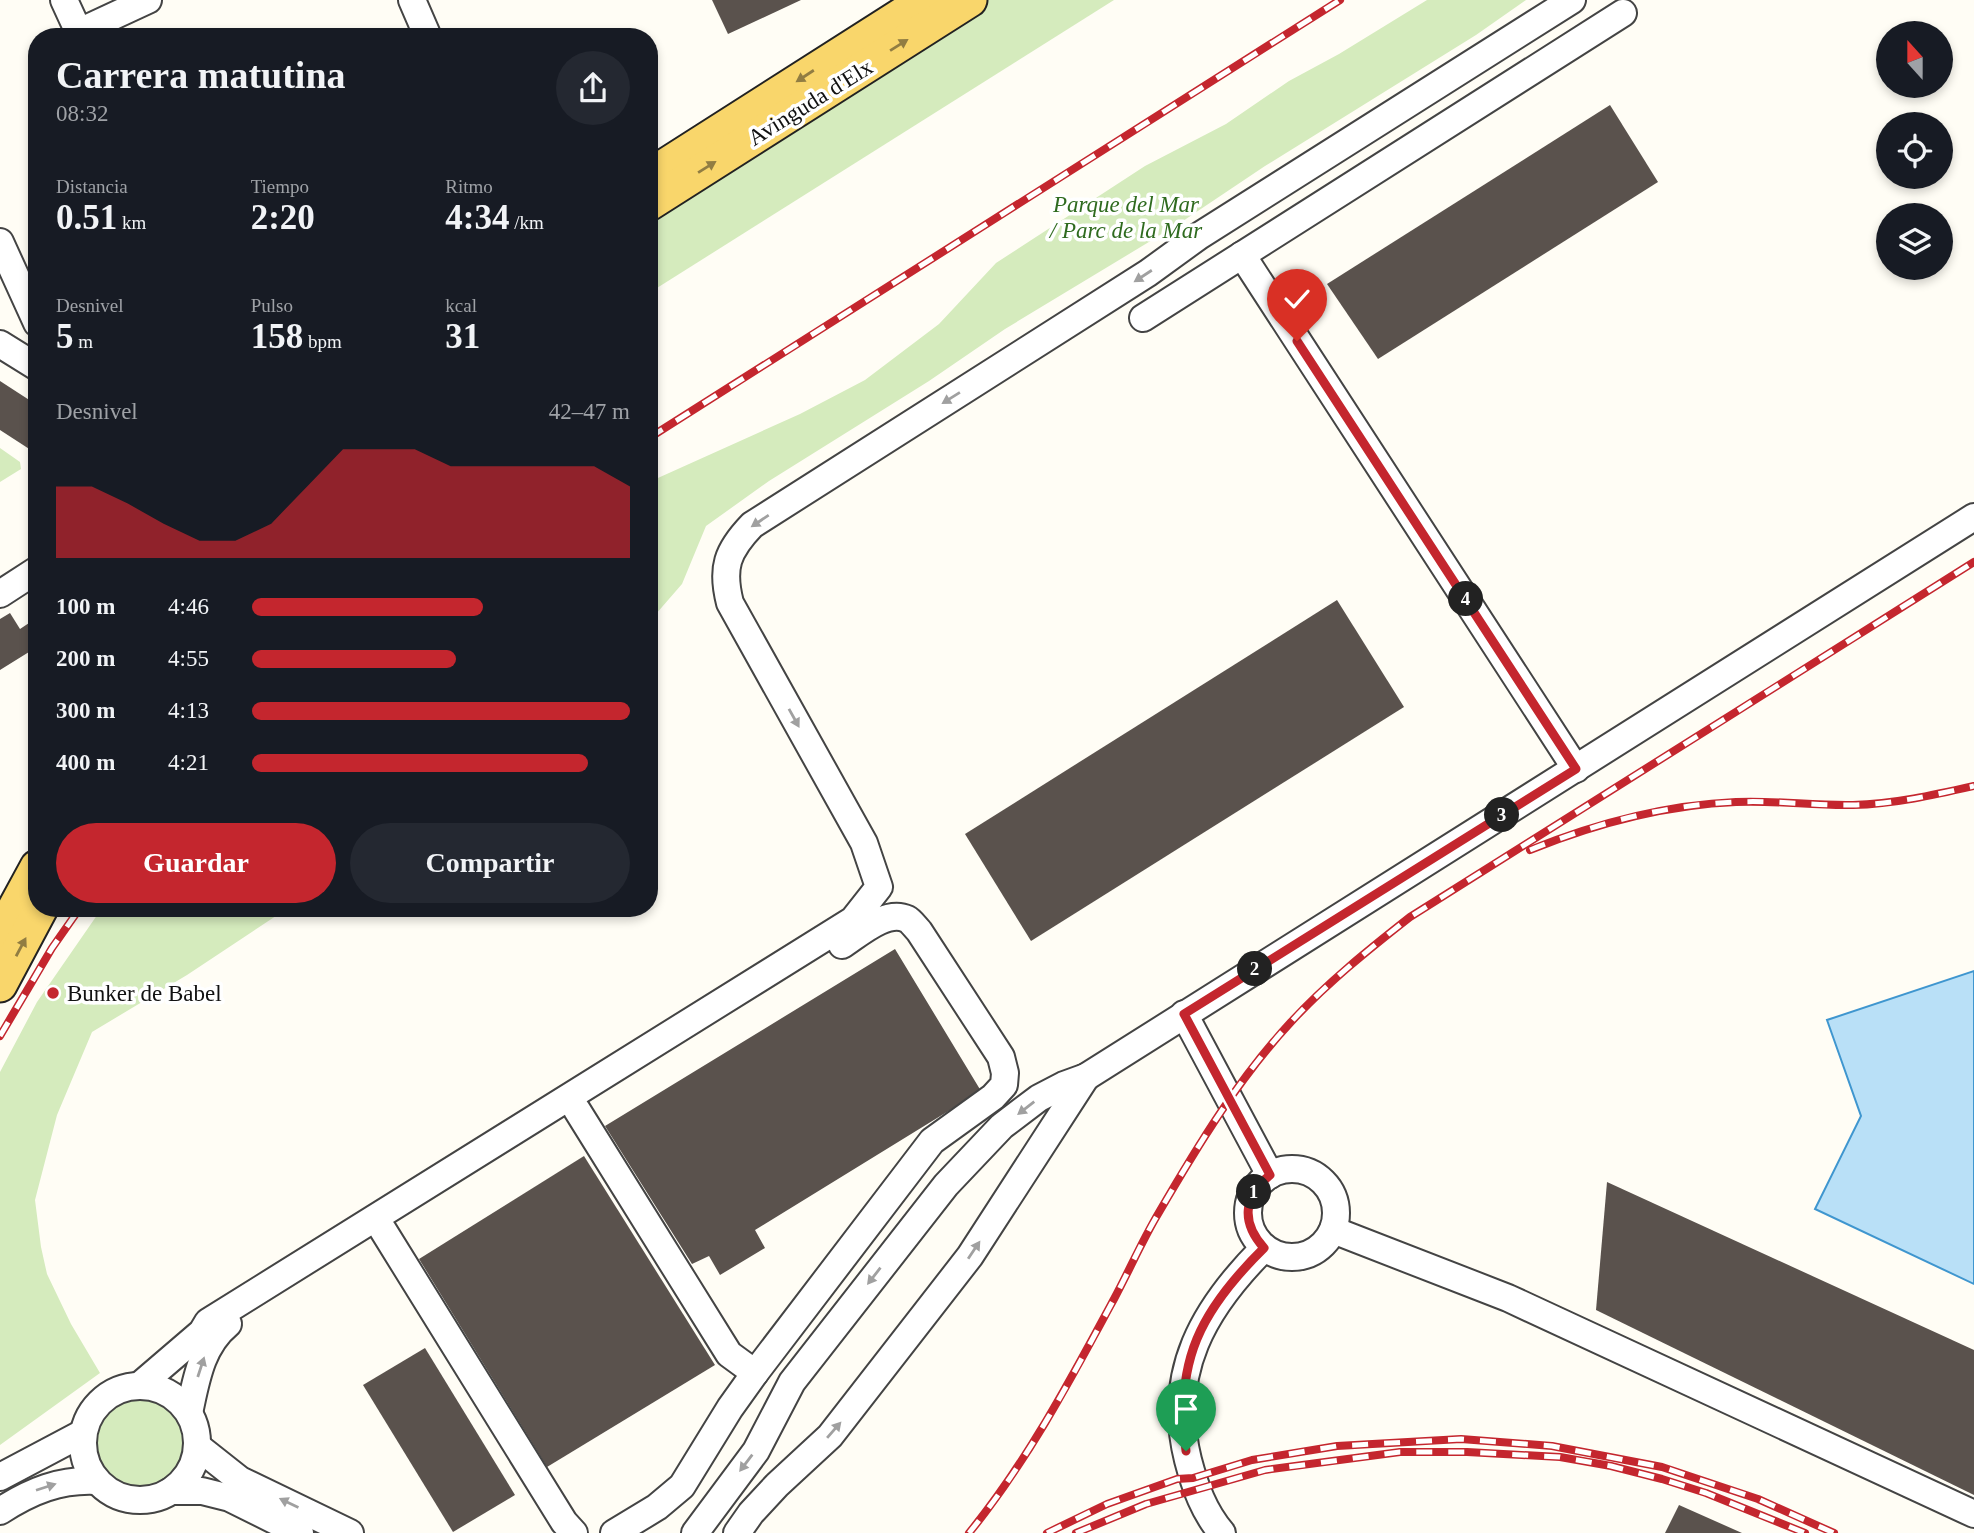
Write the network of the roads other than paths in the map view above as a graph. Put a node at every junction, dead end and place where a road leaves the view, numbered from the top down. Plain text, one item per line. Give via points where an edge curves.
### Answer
1 (64, 0) edge
2 (148, 0) edge
3 (412, 0) edge
4 (925, 0) edge
5 (970, 0) edge
6 (1572, 0) edge
7 (1623, 13) dead end
8 (77, 28) edge
9 (92, 28) edge
10 (424, 28) edge
11 (658, 170) edge
12 (658, 198) edge
13 (0, 242) edge
14 (1242, 255) junction
15 (28, 291) edge
16 (1143, 318) dead end
17 (0, 344) edge
18 (28, 361) edge
19 (1974, 517) edge
20 (28, 576) edge
21 (0, 594) edge
22 (1576, 769) junction
23 (28, 884) edge
24 (36, 917) edge
25 (0, 935) edge
26 (0, 985) edge
27 (1184, 1014) junction
28 (1086, 1077) junction
29 (577, 1110) junction
30 (1270, 1175) junction
31 (383, 1230) junction
32 (1333, 1230) junction
33 (1264, 1248) junction
34 (214, 1329) junction
35 (755, 1373) junction
36 (139, 1385) junction
37 (189, 1413) junction
38 (83, 1433) junction
39 (197, 1446) junction
40 (0, 1476) edge
41 (97, 1481) junction
42 (171, 1491) junction
43 (0, 1511) edge
44 (1974, 1514) edge
45 (300, 1533) edge
46 (350, 1533) edge
47 (574, 1533) edge
48 (614, 1533) edge
49 (695, 1533) edge
50 (737, 1533) edge
51 (1222, 1533) edge

1 - 8 street
2 - 9 street
3 - 10 street
4 -> 11 main road, Avinguda d'Elx
12 -> 5 main road, Avinguda d'Elx
6 -> 34 street via 752,525 737,540 727,561 724,583 730,603 864,843 879,887 853,920 263,1286 208,1322
7 - 14 street
13 - 15 street
14 - 16 street
14 - 22 street
17 - 18 street
19 - 22 street
20 - 21 street
22 - 27 street
23 - 25 main road
26 -> 24 main road
27 - 28 street
27 - 30 street
28 -> 49 street via 1038,1098 1002,1126 946,1185 792,1381 756,1451
50 -> 28 street via 777,1485 830,1436 970,1256
29 - 31 street
29 - 35 street via 729,1354
29 - 35 street via 884,919 908,919 919,931 1001,1057 1004,1084 932,1141
30 - 32 street via 1299,1170 1323,1182 1335,1205
30 - 33 street via 1255,1190 1248,1210 1249,1224
31 - 34 street
31 - 47 street
32 - 33 street via 1326,1242 1303,1256 1276,1255
32 - 44 street via 1508,1298
33 - 51 street via 1225,1291 1202,1326 1183,1388 1182,1419 1193,1478 1211,1520
34 - 36 street
37 -> 34 street
35 - 48 street via 682,1486
36 - 37 street via 176,1398
36 - 38 street via 103,1400
37 - 39 street
38 - 40 street
38 - 41 street via 85,1459
39 - 42 street via 190,1471
46 -> 39 street via 240,1480
41 - 42 street via 113,1494 133,1500
43 -> 41 street via 57,1483
42 - 45 street via 202,1491 230,1498

